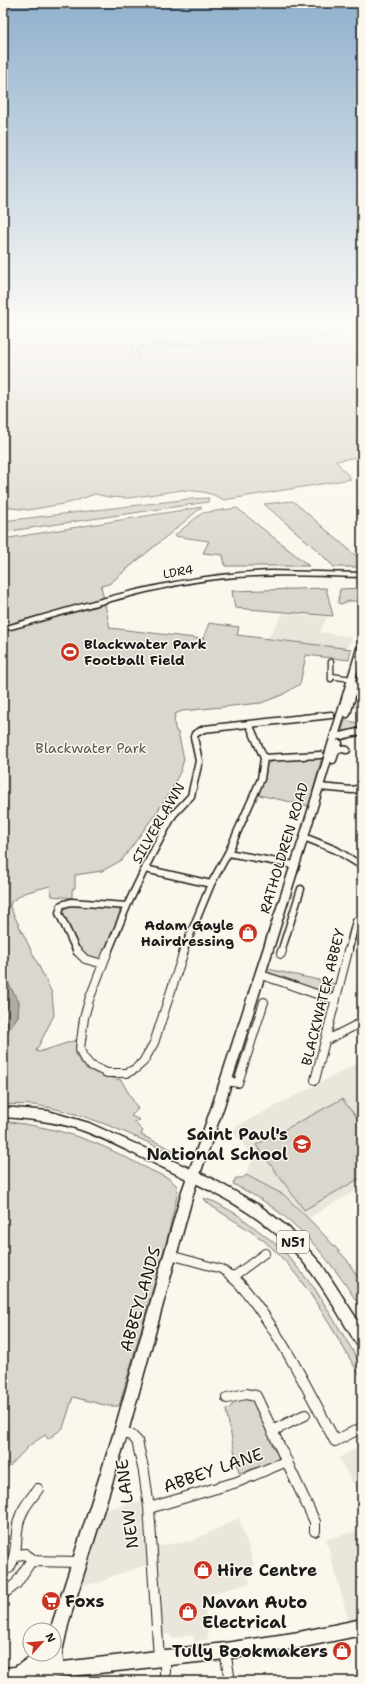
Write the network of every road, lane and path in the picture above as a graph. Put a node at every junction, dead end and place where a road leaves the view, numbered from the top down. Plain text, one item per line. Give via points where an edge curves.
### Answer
1 (362, 575) edge
2 (3, 629) edge
3 (362, 644) edge
4 (331, 662) dead end
5 (352, 685) junction
6 (347, 714) dead end
7 (331, 715) dead end
8 (249, 724) junction
9 (362, 731) edge
10 (333, 750) junction
11 (347, 750) dead end
12 (264, 758) junction
13 (319, 787) junction
14 (362, 788) edge
15 (304, 837) junction
16 (228, 853) junction
17 (294, 865) junction
18 (362, 866) edge
19 (145, 870) junction
20 (211, 884) junction
21 (301, 889) dead end
22 (127, 906) junction
23 (277, 919) junction
24 (356, 921) dead end
25 (290, 923) junction
26 (281, 954) dead end
27 (103, 964) junction
28 (260, 975) junction
29 (336, 1000) junction
30 (264, 1002) dead end
31 (362, 1022) edge
32 (325, 1041) junction
33 (315, 1080) dead end
34 (226, 1081) junction
35 (3, 1112) edge
36 (193, 1175) junction
37 (265, 1253) dead end
38 (170, 1255) junction
39 (233, 1277) junction
40 (362, 1340) edge
41 (227, 1398) dead end
42 (305, 1416) dead end
43 (357, 1430) dead end
44 (272, 1431) junction
45 (121, 1432) junction
46 (287, 1461) junction
47 (38, 1489) dead end
48 (148, 1508) junction
49 (315, 1531) dead end
50 (15, 1555) junction
51 (35, 1561) junction
52 (80, 1562) junction
53 (10, 1568) dead end
54 (3, 1594) edge
55 (59, 1622) edge
56 (362, 1627) edge
57 (225, 1651) junction
58 (162, 1659) junction
59 (37, 1662) edge
60 (54, 1662) edge
61 (56, 1670) junction
62 (5, 1675) edge
63 (165, 1681) edge
64 (230, 1681) edge

1 - 2 street, LDR4 via 253,575 206,578 158,587
3 - 5 street, RATHOLDREN ROAD
4 - 5 street via 331,677
5 - 6 street, RATHOLDREN ROAD
5 - 10 street, RATHOLDREN ROAD
7 - 8 street, SILVERLAWN
8 - 12 street
8 - 19 street, SILVERLAWN via 204,729 196,734 194,737 199,761 191,796 173,815
9 - 10 street via 341,736
10 - 11 street
10 - 12 street
10 - 13 street, RATHOLDREN ROAD
12 - 16 street, SILVERLAWN via 261,779
13 - 14 street via 352,790
13 - 15 street, RATHOLDREN ROAD
15 - 17 street, RATHOLDREN ROAD
15 - 18 street via 336,850
16 - 17 street
16 - 20 street, SILVERLAWN
17 - 23 street, RATHOLDREN ROAD
19 - 20 street
19 - 22 street, SILVERLAWN
20 - 27 street, SILVERLAWN via 182,956 154,1043 143,1062 127,1073 107,1073 98,1070 83,1057 80,1048 84,1018
21 - 25 street
22 - 27 street, SILVERLAWN
22 - 27 street via 71,902 61,905 59,909 78,954 85,959
23 - 25 street
23 - 28 street, RATHOLDREN ROAD
24 - 29 street, BLACKWATER ABBEY
25 - 26 street
28 - 29 street
28 - 34 street, RATHOLDREN ROAD
29 - 32 street, BLACKWATER ABBEY
30 - 34 street via 238,1083
31 - 32 street
32 - 33 street, BLACKWATER ABBEY
34 - 36 street, RATHOLDREN ROAD
35 - 36 main road, N51 via 75,1123
36 - 38 street, ABBEYLANDS
36 - 40 main road, N51 via 238,1199 284,1232 316,1268
37 - 39 street
38 - 39 street via 221,1269
38 - 45 street, ABBEYLANDS
39 - 43 street via 262,1312 300,1373 335,1441
41 - 44 street via 248,1394 256,1396
42 - 44 street
44 - 46 street
45 - 48 street, NEW LANE via 131,1435 138,1445
45 - 52 street, NEW LANE
46 - 48 street, ABBEY LANE via 237,1482
46 - 49 street via 315,1522
47 - 50 street via 19,1519
48 - 58 street, NEW LANE
50 - 51 street via 25,1554
50 - 53 street
51 - 52 street
51 - 54 street via 31,1561 16,1584
52 - 55 street, NEW LANE
56 - 57 street
57 - 58 street
57 - 64 street
58 - 61 street
58 - 63 street, NEW LANE
59 - 62 street via 26,1670
60 - 61 street, NEW LANE
61 - 62 street

